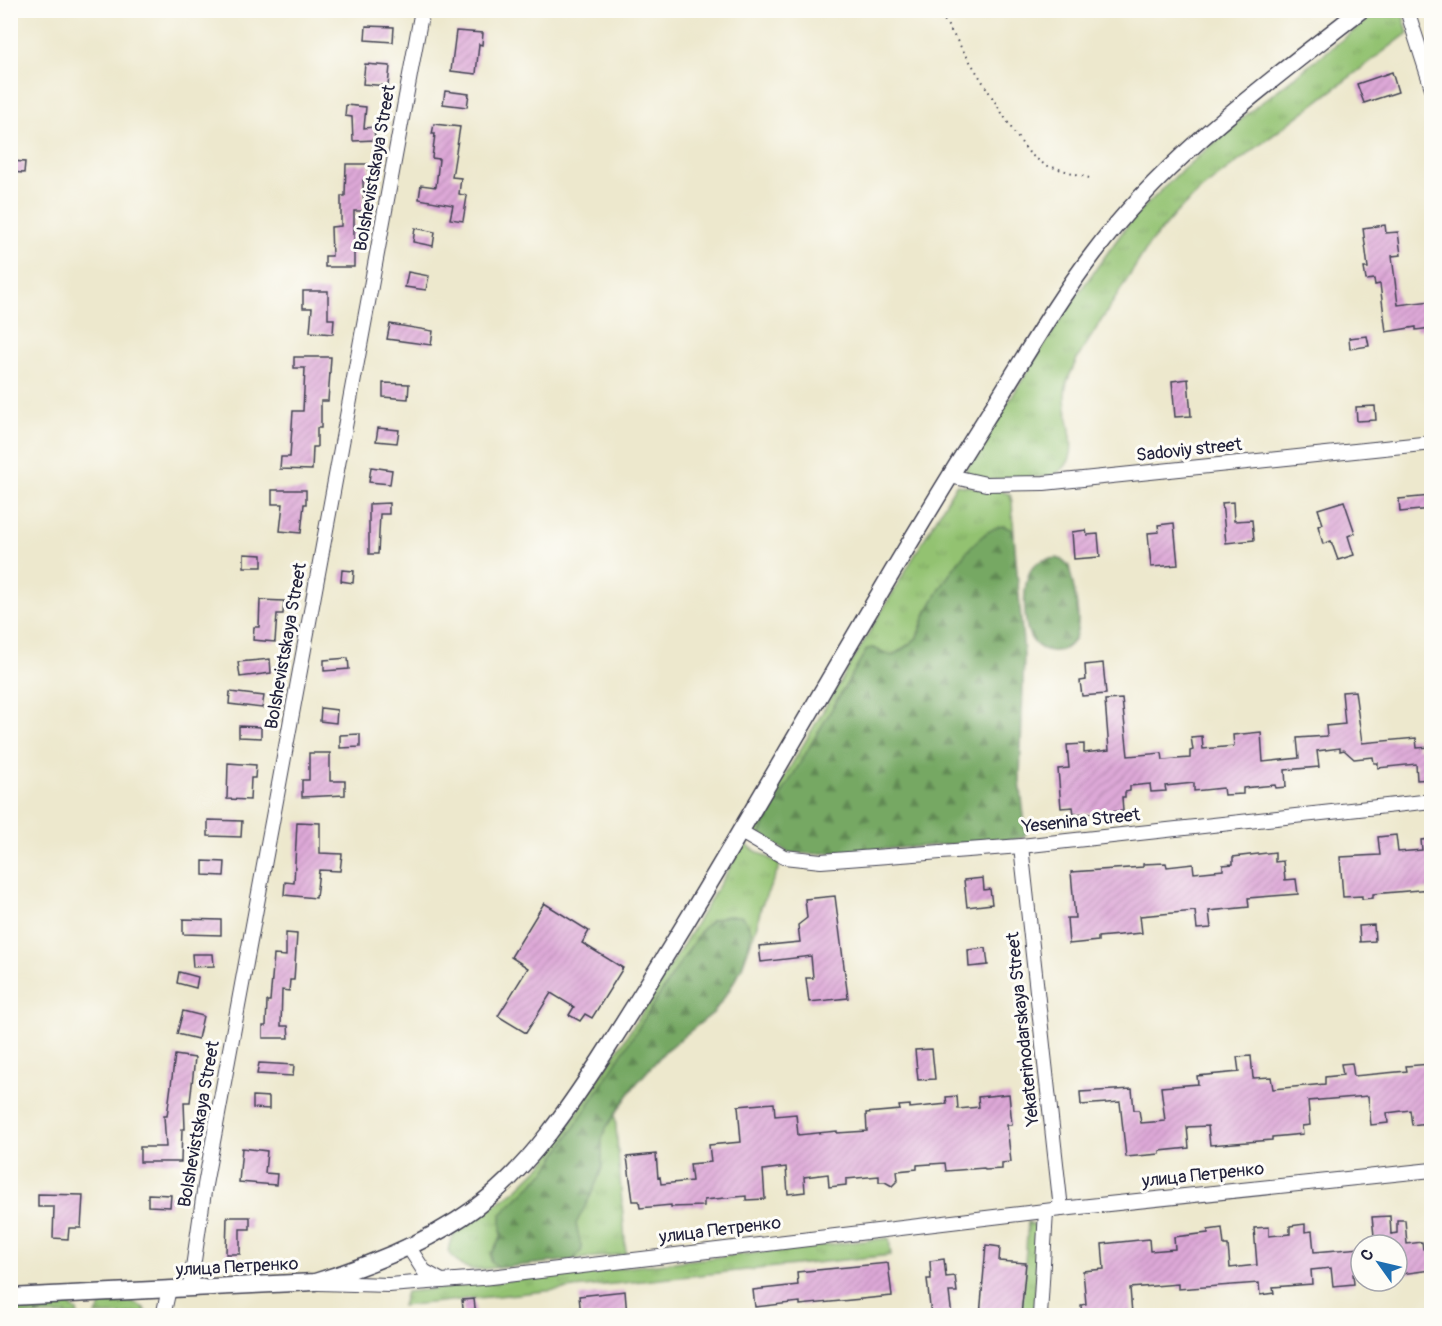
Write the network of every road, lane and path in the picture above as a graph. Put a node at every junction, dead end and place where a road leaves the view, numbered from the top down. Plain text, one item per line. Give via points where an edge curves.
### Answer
1 (422, 10) edge
2 (938, 10) edge
3 (1361, 10) edge
4 (1407, 10) edge
5 (1431, 88) edge
6 (1093, 179) dead end
7 (1431, 443) edge
8 (950, 476) junction
9 (1431, 801) edge
10 (741, 832) junction
11 (1021, 846) junction
12 (1431, 1170) edge
13 (1061, 1209) junction
14 (1046, 1211) junction
15 (408, 1246) junction
16 (442, 1281) junction
17 (315, 1282) junction
18 (190, 1288) junction
19 (170, 1289) junction
20 (10, 1297) edge
21 (163, 1316) edge
22 (1040, 1316) edge

1 - 18 street, Bolshevistskaya Street via 207,1174
2 - 6 path via 1030,154 1045,165
3 - 8 main road via 1185,152 1117,223 1068,290
4 - 5 street
7 - 8 street, Sadoviy street via 1034,484 986,484
8 - 10 main road
9 - 11 street, Yesenina Street
10 - 11 street, Yesenina Street via 776,854 820,861
10 - 15 main road via 634,1007 546,1136 490,1196 452,1223
11 - 13 street, Yekaterinodarskaya Street
12 - 13 street, улица Петренко
13 - 14 street, улица Петренко
14 - 16 street, улица Петренко
14 - 22 street
15 - 16 street via 424,1271
15 - 17 main road
16 - 17 street, улица Петренко via 371,1286
17 - 18 main road, улица Петренко
18 - 19 main road, улица Петренко
19 - 20 main road, улица Петренко
19 - 21 street

